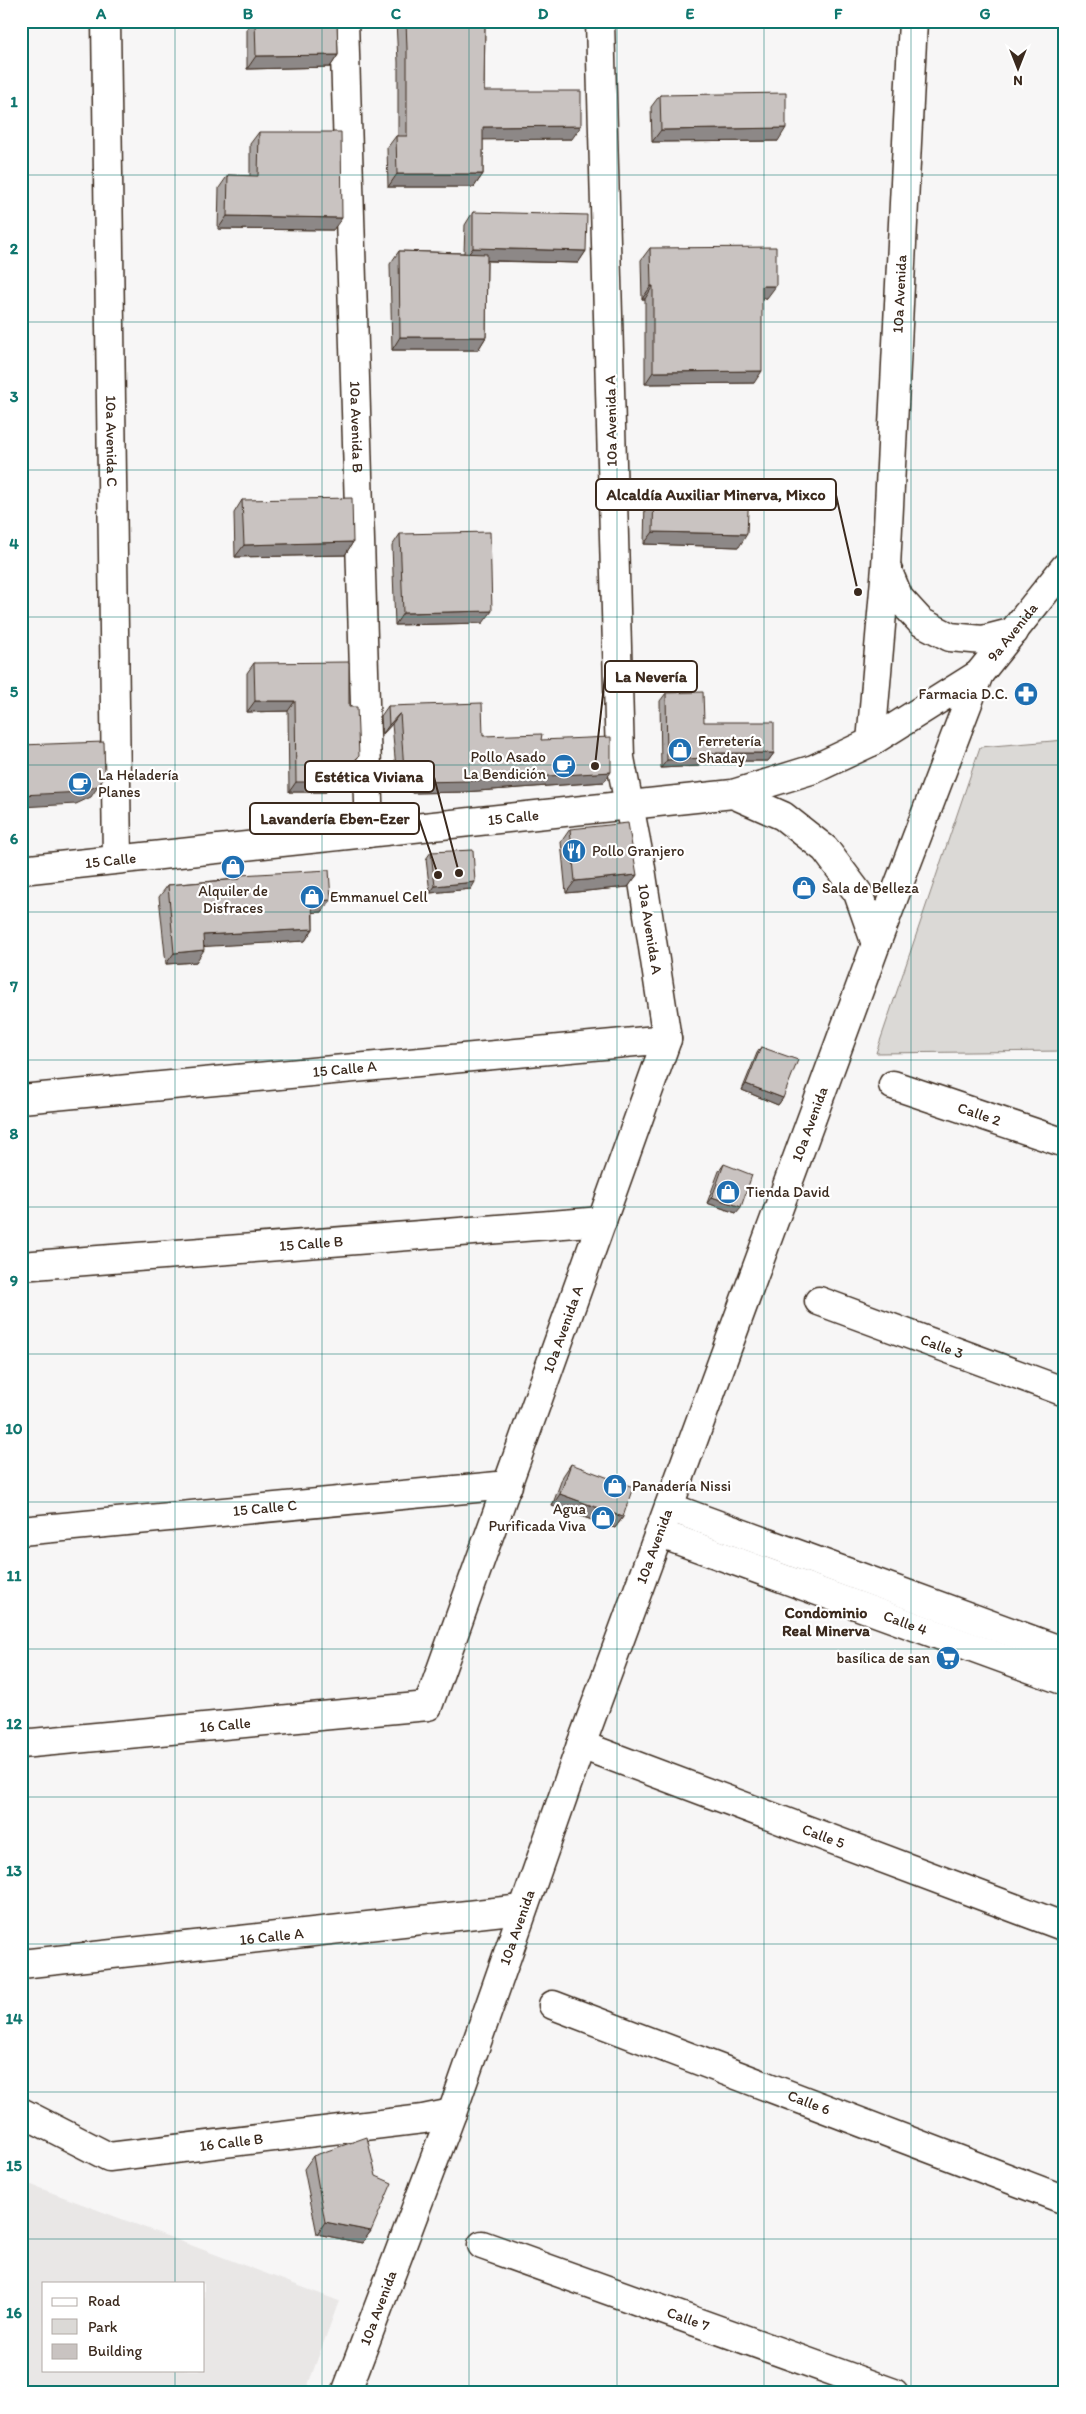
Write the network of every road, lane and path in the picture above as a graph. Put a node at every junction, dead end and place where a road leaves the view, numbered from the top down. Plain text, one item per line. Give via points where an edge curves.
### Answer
1 (106, 21) edge
2 (344, 21) edge
3 (600, 21) edge
4 (913, 21) edge
5 (886, 567) junction
6 (1065, 567) edge
7 (1014, 632) junction
8 (978, 674) junction
9 (871, 742) junction
10 (732, 794) junction
11 (628, 805) junction
12 (369, 833) junction
13 (117, 860) junction
14 (21, 870) edge
15 (876, 944) junction
16 (668, 1039) junction
17 (893, 1085) dead end
18 (21, 1099) edge
19 (1065, 1144) edge
20 (602, 1221) junction
21 (21, 1266) edge
22 (819, 1301) dead end
23 (1065, 1392) edge
24 (508, 1484) junction
25 (669, 1507) junction
26 (21, 1531) edge
27 (661, 1534) junction
28 (1065, 1652) edge
29 (1065, 1681) edge
30 (428, 1706) joint
31 (21, 1744) edge
32 (581, 1745) junction
33 (522, 1909) junction
34 (1065, 1927) edge
35 (21, 1964) edge
36 (553, 2005) dead end
37 (21, 2112) edge
38 (452, 2114) junction
39 (1065, 2200) edge
40 (482, 2245) dead end
41 (346, 2393) edge
42 (894, 2393) edge

1 - 13 street, 10a Avenida C
2 - 12 street, 10a Avenida B
3 - 11 street, 10a Avenida A via 620,758
4 - 5 street, 10a Avenida
5 - 7 street, 10a Avenida via 899,598 921,622 950,637 983,640
5 - 9 street, 10a Avenida
6 - 7 street, 9a Avenida
7 - 8 street, 9a Avenida
8 - 9 street, 15 Calle
8 - 15 street, 10a Avenida
9 - 10 street, 15 Calle via 814,769
10 - 11 street, 15 Calle
10 - 15 street via 783,816 826,849 858,893
11 - 12 street, 15 Calle
11 - 16 street, 10a Avenida A
12 - 13 street, 15 Calle
13 - 14 street, 15 Calle
15 - 25 street, 10a Avenida
16 - 18 street, 15 Calle A
16 - 20 street, 10a Avenida A
17 - 19 street, Calle 2
20 - 21 street, 15 Calle B
20 - 24 street, 10a Avenida A
22 - 23 street, Calle 3
24 - 26 street, 15 Calle C
24 - 30 street, 10a Avenida A
25 - 27 street, 10a Avenida
25 - 28 street, Calle 4
27 - 29 street, Calle 4
27 - 32 street, 10a Avenida
30 - 31 street, 16 Calle
32 - 33 street, 10a Avenida
32 - 34 street, Calle 5
33 - 35 street, 16 Calle A
33 - 38 street, 10a Avenida
36 - 39 street, Calle 6
37 - 38 street, 16 Calle B via 108,2157
38 - 41 street, 10a Avenida
40 - 42 street, Calle 7

